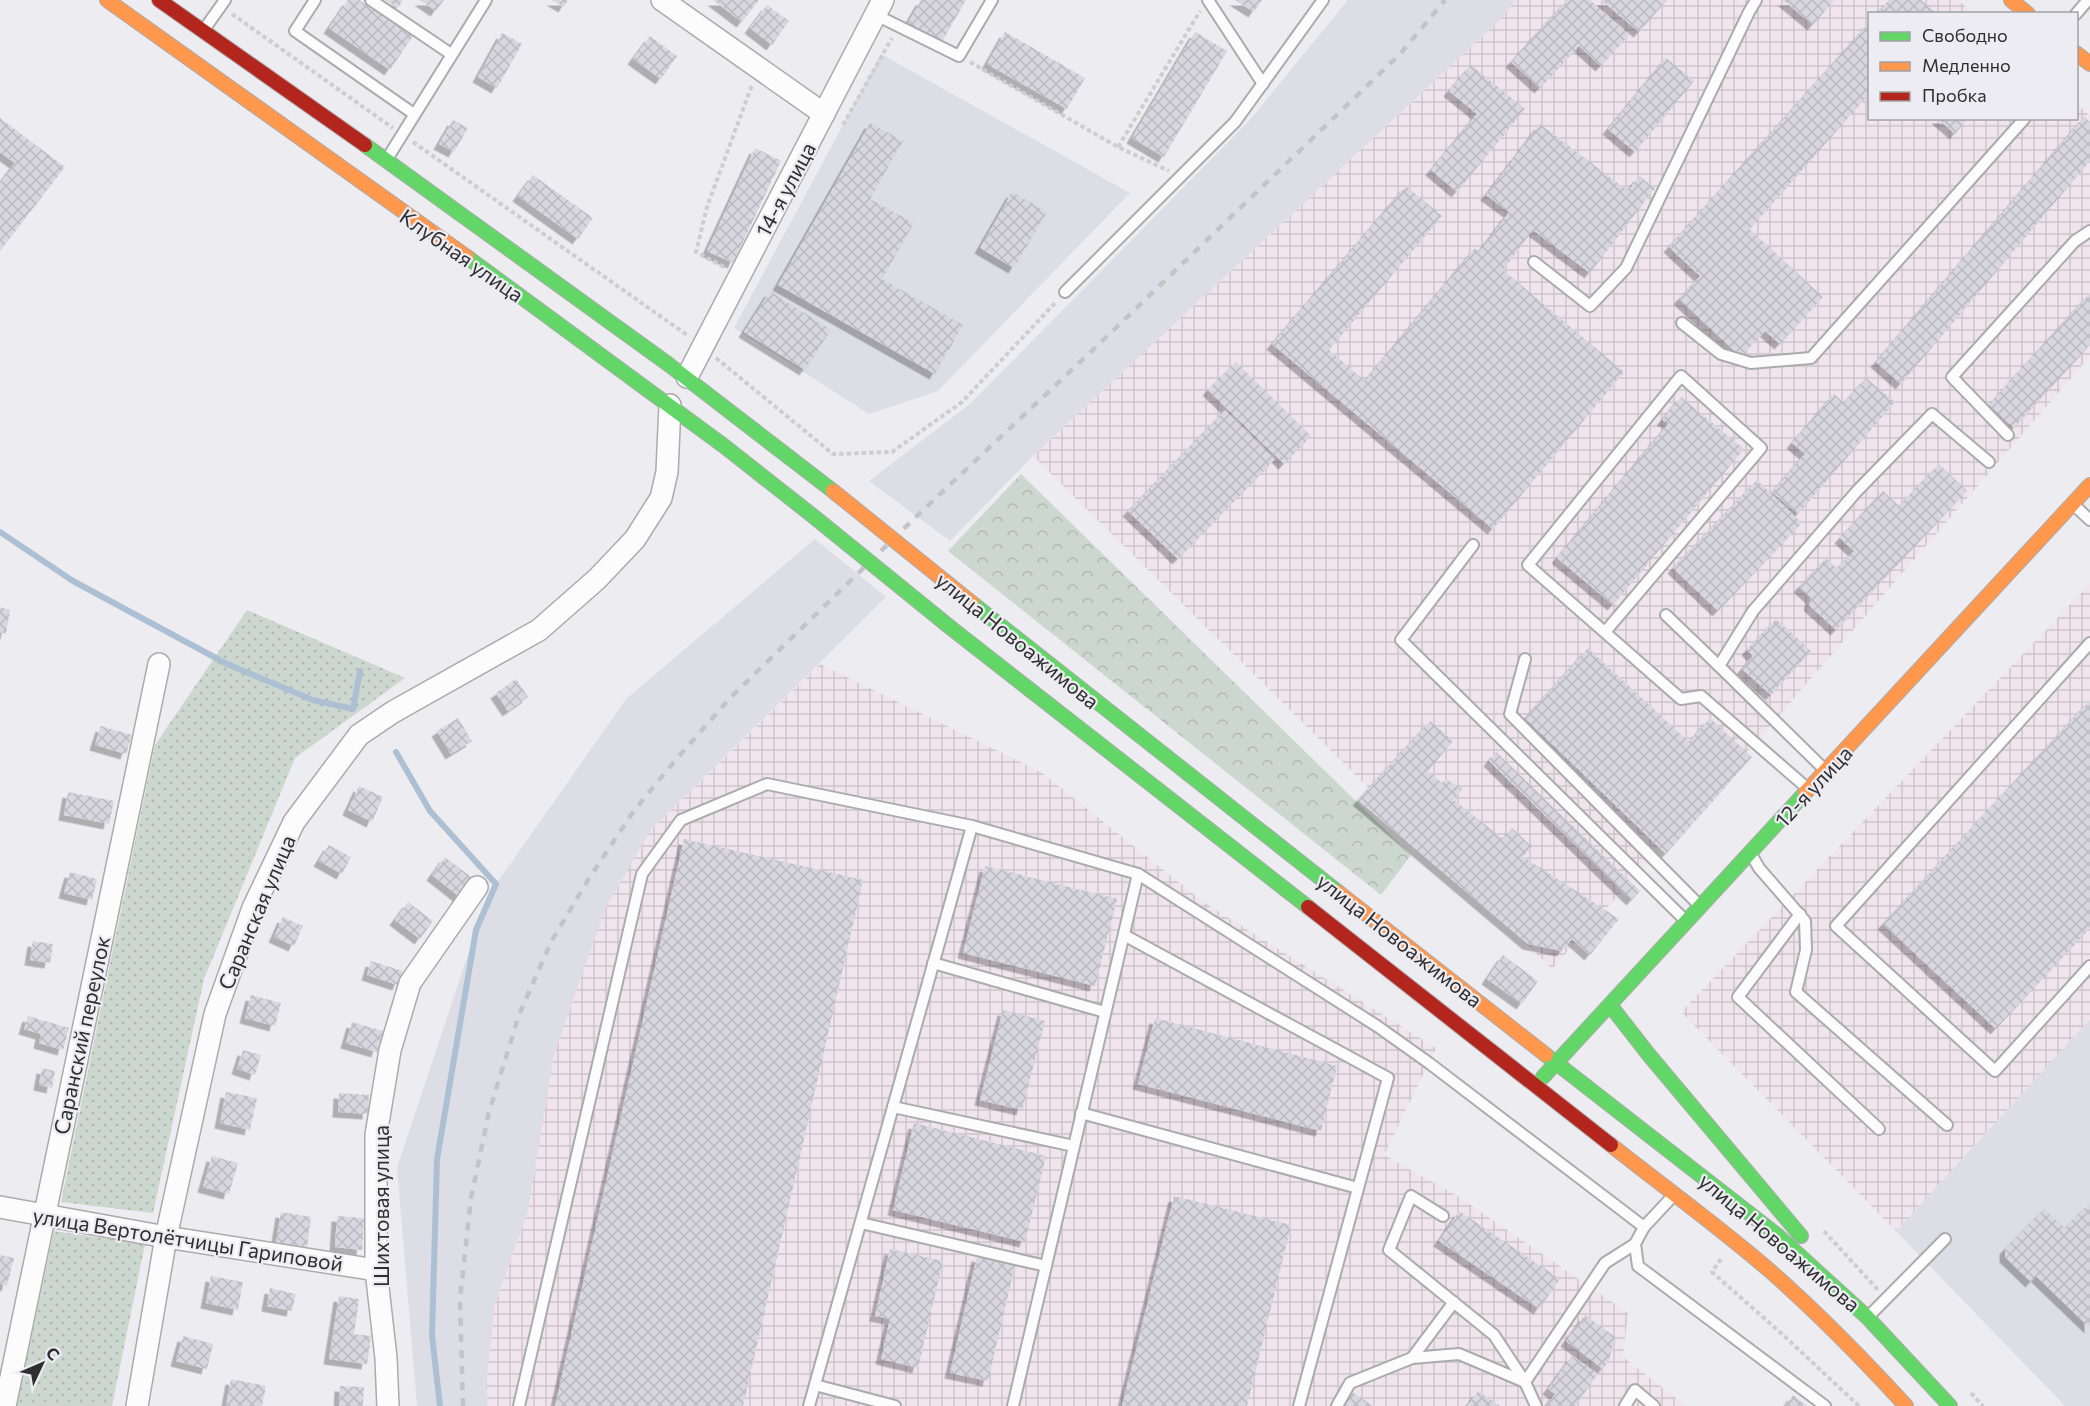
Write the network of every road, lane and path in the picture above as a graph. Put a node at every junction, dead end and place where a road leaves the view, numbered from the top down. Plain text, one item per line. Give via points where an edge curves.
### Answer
1 (107, 0) edge
2 (159, 0) edge
3 (315, 0) edge
4 (371, 0) edge
5 (486, 0) edge
6 (662, 0) edge
7 (992, 0) edge
8 (1208, 0) edge
9 (1323, 0) edge
10 (1756, 0) edge
11 (2011, 0) edge
12 (2088, 0) edge
13 (223, 3) edge
14 (880, 7) edge
15 (1201, 10) dead end
16 (2026, 12) edge
17 (2078, 12) edge
18 (203, 31) junction
19 (451, 54) junction
20 (959, 56) junction
21 (758, 68) junction
22 (1263, 84) junction
23 (414, 114) junction
24 (824, 114) junction
25 (2023, 120) edge
26 (401, 134) junction
27 (1118, 147) junction
28 (385, 161) junction
29 (1181, 177) junction
30 (2090, 231) edge
31 (1534, 262) dead end
32 (740, 275) junction
33 (1065, 292) joint
34 (1682, 323) dead end
35 (703, 347) junction
36 (678, 391) junction
37 (2008, 435) dead end
38 (1989, 462) dead end
39 (2090, 485) edge
40 (833, 491) joint
41 (2073, 504) junction
42 (813, 516) joint
43 (2090, 520) edge
44 (1473, 545) dead end
45 (1666, 615) dead end
46 (1605, 632) junction
47 (2090, 643) edge
48 (1525, 659) dead end
49 (159, 664) dead end
50 (1719, 666) junction
51 (1826, 771) junction
52 (1810, 790) junction
53 (972, 826) junction
54 (1751, 854) junction
55 (1138, 874) junction
56 (477, 887) dead end
57 (1702, 907) junction
58 (1800, 914) junction
59 (1687, 923) junction
60 (1124, 935) junction
61 (933, 963) junction
62 (2090, 966) edge
63 (1610, 1005) junction
64 (1105, 1012) junction
65 (1557, 1062) junction
66 (1535, 1086) junction
67 (893, 1107) junction
68 (1081, 1113) junction
69 (1947, 1125) dead end
70 (1879, 1129) dead end
71 (1074, 1146) junction
72 (1358, 1188) junction
73 (1674, 1195) junction
74 (0, 1207) edge
75 (44, 1216) junction
76 (1443, 1216) dead end
77 (861, 1223) junction
78 (1644, 1227) junction
79 (166, 1237) junction
80 (1945, 1239) dead end
81 (1635, 1244) junction
82 (1046, 1266) junction
83 (376, 1270) junction
84 (1712, 1272) dead end
85 (1454, 1302) junction
86 (1867, 1317) junction
87 (1412, 1358) junction
88 (1526, 1382) junction
89 (815, 1385) junction
90 (1896, 1394) junction
91 (142, 1405) edge
92 (5, 1406) edge
93 (388, 1406) edge
94 (519, 1406) edge
95 (809, 1406) edge
96 (895, 1406) edge
97 (1013, 1406) edge
98 (1299, 1406) edge
99 (1337, 1406) edge
100 (1536, 1406) edge
101 (1625, 1406) edge
102 (1654, 1406) edge
103 (1825, 1406) edge
104 (1859, 1406) edge
105 (1886, 1406) edge
106 (1906, 1406) edge
107 (1950, 1406) edge

1 - 36 main road, Клубная улица via 560,324
2 - 18 main road, Клубная улица
3 - 23 lane via 295,31
4 - 19 lane
5 - 19 lane
6 - 21 street
7 - 20 lane
8 - 22 lane
9 - 22 lane
10 - 31 lane via 1626,268 1590,306
11 - 16 main road
12 - 17 lane
13 - 18 lane
13 - 26 path
14 - 20 lane
14 - 24 street, 14-я улица
15 - 27 path
18 - 28 main road, Клубная улица
19 - 23 lane
20 - 27 path
21 - 24 street
21 - 32 path via 707,207 696,252
22 - 29 lane via 1235,122
23 - 26 lane
24 - 32 street, 14-я улица
25 - 34 lane via 1811,358 1751,363 1721,354
26 - 28 lane
26 - 35 path
27 - 29 path
28 - 36 main road, Клубная улица via 580,297
29 - 33 lane
30 - 37 lane via 2074,241 1952,377
32 - 35 street, 14-я улица
33 - 35 path via 962,402 892,452 833,454
35 - 36 street, 14-я улица
36 - 40 main road, Клубная улица via 745,420
36 - 42 main road, Клубная улица
36 - 79 street, Саранская улица via 663,490 635,538 597,579 539,630 359,735 294,822 253,908 215,1014
38 - 50 lane via 1932,414 1857,491 1753,611
39 - 41 main road, 12-я улица
40 - 65 main road, улица Новоажимова, bridge via 1098,704
41 - 43 lane
41 - 51 main road, 12-я улица
42 - 66 main road, улица Новоажимова, bridge
44 - 59 lane via 1401,640
45 - 50 lane
46 - 46 lane via 1528,565 1681,376 1761,448
46 - 52 lane via 1681,699 1701,696
47 - 62 lane via 1836,926 1995,1071
48 - 57 lane via 1510,714
49 - 75 street, Саранский переулок
50 - 51 lane
51 - 52 main road, 12-я улица
52 - 54 main road, 12-я улица
53 - 55 lane
53 - 61 lane
53 - 94 lane via 767,784 681,820 642,874
54 - 57 main road, 12-я улица
54 - 58 lane
55 - 60 lane
55 - 78 lane via 1385,1032
56 - 83 street, Шихтовая улица via 410,983 390,1050 376,1135
57 - 59 main road, 12-я улица
58 - 69 lane via 1805,921 1806,950 1796,992
58 - 70 lane via 1738,997
59 - 63 main road, 12-я улица
60 - 64 lane
60 - 72 lane via 1388,1078
61 - 64 lane
61 - 67 lane
63 - 65 main road, 12-я улица
63 - 86 main road
64 - 68 lane
65 - 66 main road, 12-я улица
65 - 86 main road, улица Новоажимова via 1778,1235
66 - 73 main road, улица Новоажимова
67 - 71 lane
67 - 77 lane
68 - 71 lane
68 - 72 lane
71 - 82 lane
72 - 98 lane
73 - 78 lane
73 - 90 main road, улица Новоажимова via 1795,1293
74 - 75 street, улица Вертолётчицы Гариповой
75 - 79 street, улица Вертолётчицы Гариповой
75 - 92 street, Саранский переулок
76 - 85 lane via 1411,1196 1389,1250
77 - 82 lane
77 - 89 lane
78 - 81 lane
79 - 83 street, улица Вертолётчицы Гариповой
79 - 91 street, Саранская улица
80 - 86 lane
81 - 88 lane via 1605,1263
81 - 103 lane via 1638,1266
82 - 97 lane
83 - 93 street, Шихтовая улица
84 - 104 path
85 - 87 lane
85 - 88 lane via 1494,1335
86 - 107 main road, улица Новоажимова
87 - 88 lane via 1459,1354
87 - 99 lane via 1350,1383
88 - 100 lane
89 - 95 lane
89 - 96 lane
90 - 105 lane
90 - 106 main road, улица Новоажимова
101 - 102 lane via 1635,1390

